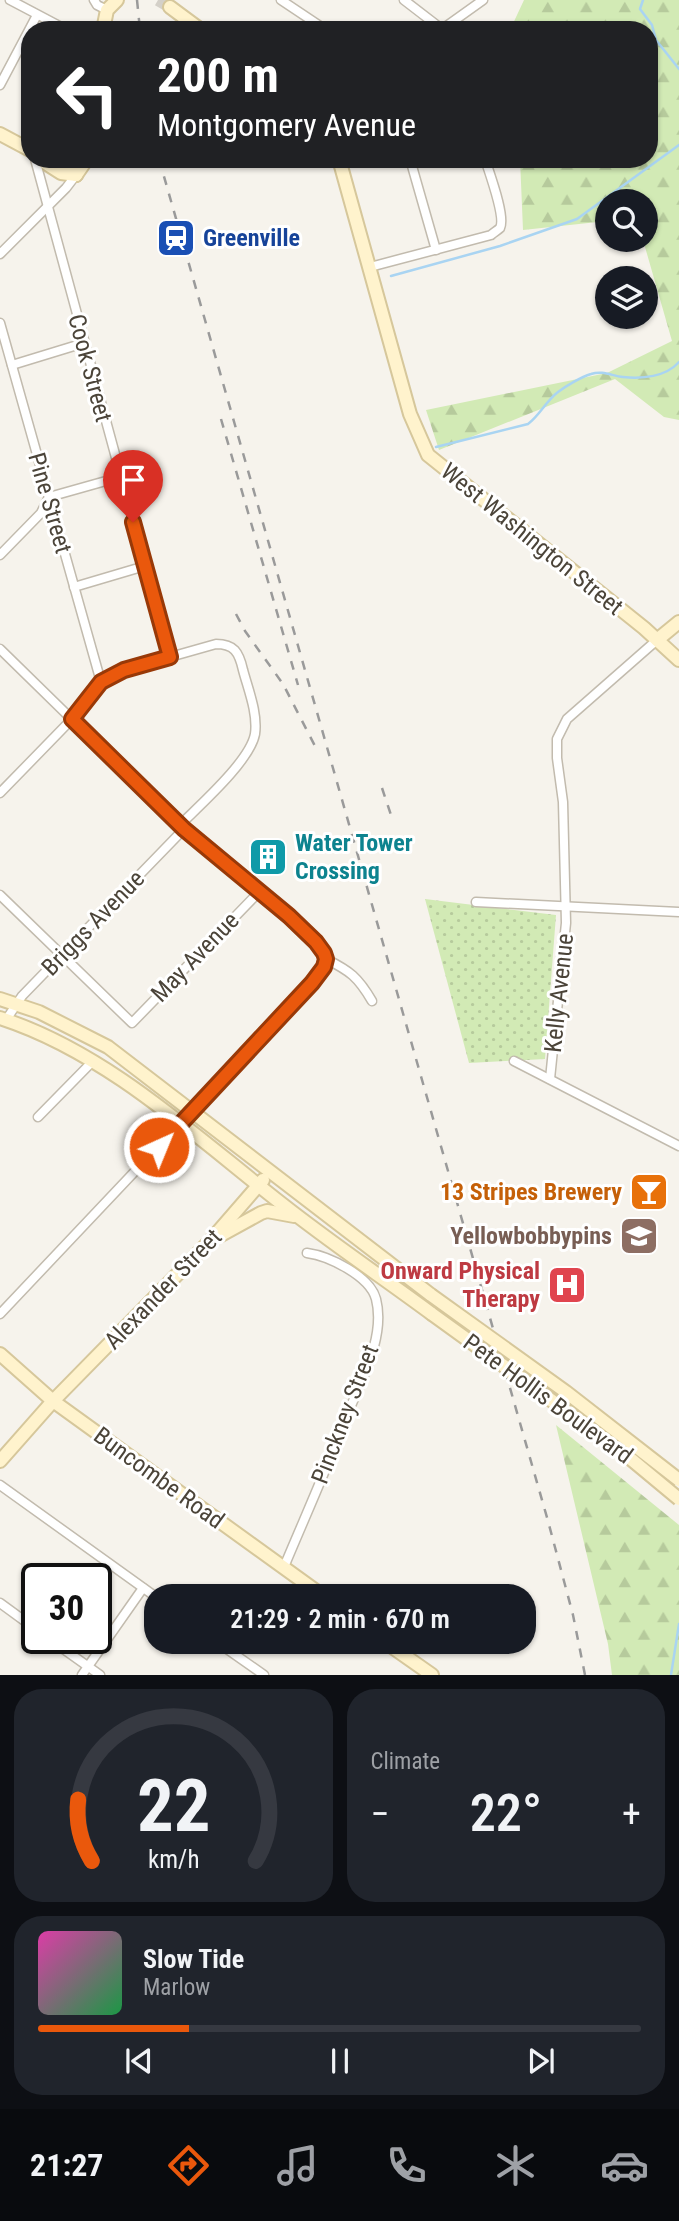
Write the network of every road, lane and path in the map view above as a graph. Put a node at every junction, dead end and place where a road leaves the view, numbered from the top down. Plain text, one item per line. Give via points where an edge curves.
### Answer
1 (10, 0) edge
2 (94, 0) edge
3 (117, 0) edge
4 (281, 0) edge
5 (404, 0) edge
6 (483, 0) edge
7 (172, 4) edge
8 (107, 10) junction
9 (37, 15) junction
10 (34, 21) edge
11 (49, 21) edge
12 (105, 21) edge
13 (191, 21) edge
14 (312, 21) edge
15 (432, 21) edge
16 (453, 21) edge
17 (21, 45) edge
18 (0, 85) edge
19 (0, 134) edge
20 (21, 145) edge
21 (39, 168) edge
22 (52, 168) edge
23 (70, 168) edge
24 (81, 168) edge
25 (342, 168) edge
26 (413, 168) edge
27 (488, 168) edge
28 (76, 175) junction
29 (47, 208) junction
30 (436, 250) junction
31 (1, 252) edge
32 (370, 267) junction
33 (0, 323) edge
34 (84, 343) junction
35 (12, 365) junction
36 (120, 477) junction
37 (48, 497) junction
38 (0, 555) edge
39 (145, 566) junction
40 (74, 587) junction
41 (679, 622) edge
42 (657, 640) junction
43 (0, 649) edge
44 (170, 657) junction
45 (679, 660) edge
46 (101, 682) junction
47 (72, 719) junction
48 (0, 793) edge
49 (182, 827) junction
50 (259, 892) junction
51 (0, 895) edge
52 (476, 902) dead end
53 (566, 908) junction
54 (679, 912) edge
55 (62, 954) junction
56 (326, 959) junction
57 (0, 999) edge
58 (372, 1001) dead end
59 (15, 1004) junction
60 (3, 1019) edge
61 (93, 1061) junction
62 (514, 1061) dead end
63 (550, 1079) junction
64 (192, 1111) junction
65 (38, 1116) dead end
66 (180, 1124) junction
67 (679, 1146) edge
68 (269, 1173) junction
69 (259, 1185) junction
70 (302, 1219) junction
71 (211, 1240) junction
72 (307, 1253) dead end
73 (0, 1314) edge
74 (0, 1354) edge
75 (53, 1401) junction
76 (2, 1454) edge
77 (679, 1480) edge
78 (0, 1485) edge
79 (679, 1499) edge
80 (284, 1567) junction
81 (307, 1584) edge
82 (144, 1588) joint
83 (0, 1604) edge
84 (21, 1619) edge
85 (70, 1654) edge
86 (234, 1654) edge
87 (403, 1654) edge
88 (88, 1667) junction
89 (82, 1675) edge
90 (100, 1675) edge
91 (264, 1675) edge
92 (432, 1675) edge

1 - 9 street
2 - 8 street
3 - 8 main road
4 - 14 street
5 - 15 street
6 - 16 street
7 - 13 main road
8 - 12 main road
9 - 10 street
9 - 11 street
17 - 18 street
19 - 20 main road
21 - 29 street, Cook Street
22 - 28 main road
23 - 28 main road
24 - 28 main road
25 - 32 main road, West Washington Street
26 - 30 street
27 - 30 street via 502,222 496,232
28 - 29 street
29 - 31 street
29 - 34 street, Cook Street
30 - 32 street
32 - 42 main road, West Washington Street via 410,414 428,455
33 - 35 street, Pine Street
34 - 35 street
34 - 36 street, Cook Street
35 - 37 street, Pine Street
36 - 37 street
36 - 39 street, Cook Street
37 - 38 street via 41,513
37 - 40 street, Pine Street
39 - 40 street
39 - 44 street, Cook Street
40 - 46 street, Pine Street
41 - 42 main road
42 - 45 main road, West Washington Street
42 - 53 street, Kelly Avenue via 567,719 558,733
43 - 47 street
44 - 46 street
44 - 49 street, Briggs Avenue via 216,644 235,648 255,720 248,752
46 - 47 street
47 - 48 street
47 - 49 street
49 - 50 street
49 - 55 street, Briggs Avenue
50 - 55 street, May Avenue via 132,1023
50 - 56 street via 289,916
51 - 55 street
52 - 53 street
53 - 54 street
53 - 63 street, Kelly Avenue
55 - 59 street, Briggs Avenue
56 - 58 street via 349,971
56 - 64 street via 312,983
57 - 59 main road, Pete Hollis Boulevard
59 - 60 street, Briggs Avenue
59 - 64 main road, Pete Hollis Boulevard via 108,1047
60 - 61 main road, Pete Hollis Boulevard via 35,1030
61 - 65 street
61 - 66 main road, Pete Hollis Boulevard
62 - 63 street
63 - 67 street
64 - 66 street
64 - 68 main road, Pete Hollis Boulevard
66 - 69 main road, Pete Hollis Boulevard
66 - 73 street
68 - 69 main road, Alexander Street
68 - 77 main road, Pete Hollis Boulevard, bridge
69 - 70 main road, Pete Hollis Boulevard
69 - 71 main road, Alexander Street
70 - 71 main road via 261,1213
70 - 79 main road, Pete Hollis Boulevard, bridge via 620,1450
71 - 75 main road, Alexander Street
72 - 80 street, Pinckney Street via 326,1256 372,1288 377,1324 367,1367
74 - 75 main road, Buncombe Road
75 - 76 main road, Alexander Street
75 - 80 main road, Buncombe Road
78 - 82 street
80 - 81 main road, Buncombe Road
82 - 88 street
83 - 84 street
85 - 88 street
86 - 91 street
87 - 92 main road
88 - 89 street
88 - 90 street

